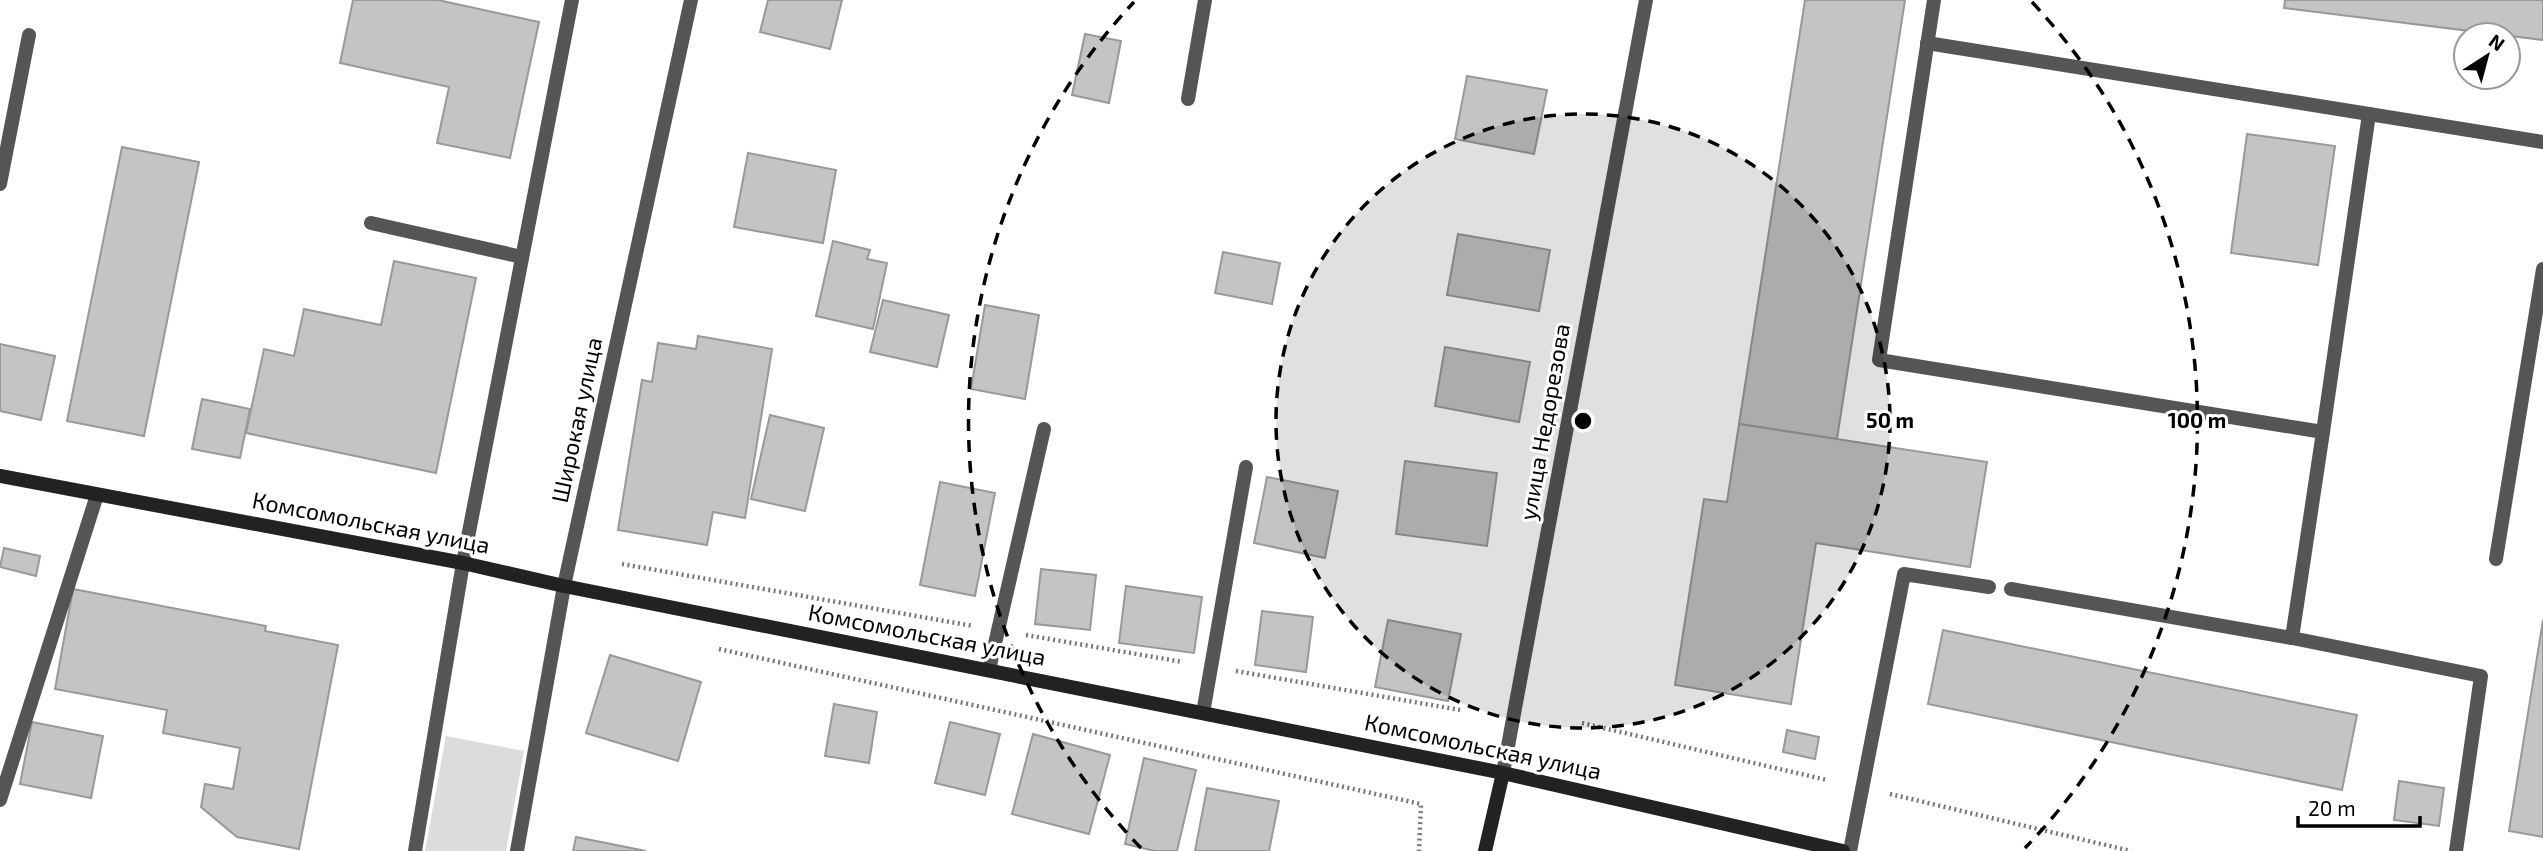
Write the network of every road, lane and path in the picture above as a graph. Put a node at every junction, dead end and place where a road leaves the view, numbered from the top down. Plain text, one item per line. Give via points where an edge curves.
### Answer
1 (572, 0) edge
2 (691, 0) edge
3 (1205, 0) edge
4 (1646, 0) edge
5 (1934, 0) edge
6 (29, 35) dead end
7 (1927, 43) junction
8 (1188, 99) dead end
9 (2369, 114) junction
10 (2543, 142) edge
11 (0, 184) edge
12 (371, 223) dead end
13 (523, 257) junction
14 (2543, 269) edge
15 (1044, 429) dead end
16 (2323, 432) junction
17 (1246, 467) dead end
18 (0, 477) edge
19 (97, 495) junction
20 (2496, 559) dead end
21 (463, 563) junction
22 (622, 564) dead end
23 (564, 586) junction
24 (1989, 587) dead end
25 (2011, 589) dead end
26 (998, 630) junction
27 (2292, 638) junction
28 (711, 647) dead end
29 (1209, 667) junction
30 (989, 670) junction
31 (1460, 710) dead end
32 (1202, 713) junction
33 (1582, 723) dead end
34 (1503, 773) junction
35 (1827, 779) dead end
36 (1885, 793) dead end
37 (0, 800) edge
38 (1821, 848) edge
39 (415, 851) edge
40 (517, 851) edge
41 (1419, 851) edge
42 (1485, 851) edge
43 (1843, 851) edge
44 (1850, 851) edge
45 (2131, 851) edge
46 (2456, 851) edge

1 - 13 street
2 - 23 street, Широкая улица
3 - 8 street
4 - 34 street, улица Недорезова
5 - 7 street
6 - 11 street
7 - 9 street
7 - 16 street via 1879,360
9 - 10 street
9 - 16 street
12 - 13 street
13 - 21 street
14 - 20 street
15 - 26 street
16 - 27 street
17 - 29 street
18 - 19 main road, Комсомольская улица
19 - 21 main road, Комсомольская улица
19 - 37 street
21 - 23 main road, Комсомольская улица
21 - 39 street
22 - 26 path
23 - 30 main road, Комсомольская улица
23 - 40 street, Широкая улица
24 - 44 street via 1904,574
25 - 27 street
26 - 29 path
26 - 30 street
27 - 46 street via 2481,676
28 - 41 path via 1421,804
29 - 31 path
29 - 32 street
30 - 32 main road, Комсомольская улица
32 - 34 main road, Комсомольская улица
33 - 35 path
34 - 38 main road, Комсомольская улица
34 - 42 main road, улица Недорезова
36 - 45 path
38 - 43 main road, Комсомольская улица

